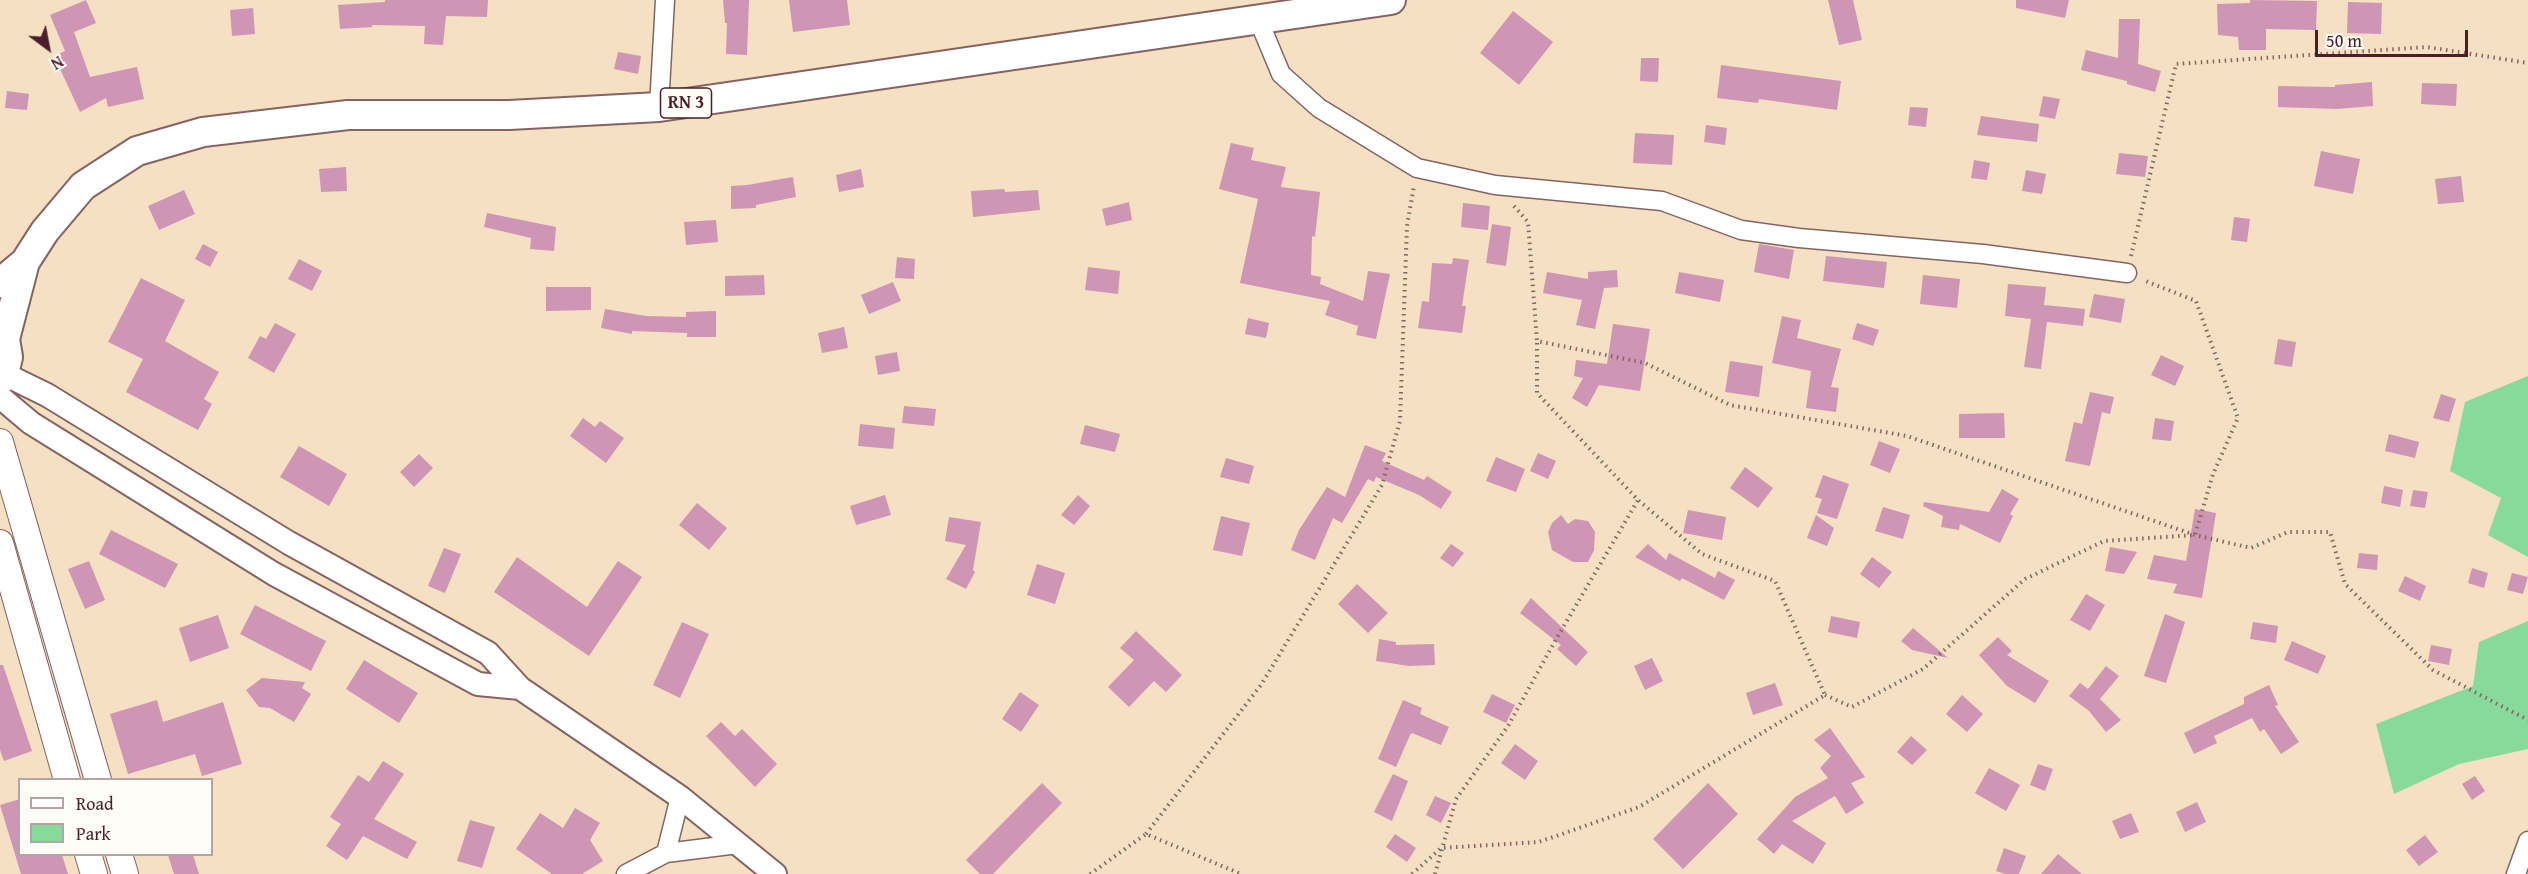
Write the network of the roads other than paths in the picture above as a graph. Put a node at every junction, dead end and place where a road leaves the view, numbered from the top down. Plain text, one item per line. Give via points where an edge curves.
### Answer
1 (665, 0) edge
2 (1391, 0) edge
3 (1258, 19) junction
4 (659, 107) junction
5 (25, 262) junction
6 (2127, 273) road end
7 (0, 283) edge
8 (2, 335) edge
9 (1, 384) edge
10 (0, 442) edge
11 (0, 543) edge
12 (520, 688) junction
13 (66, 778) edge
14 (97, 778) edge
15 (680, 797) junction
16 (2528, 841) edge
17 (738, 843) junction
18 (666, 853) junction
19 (88, 856) edge
20 (119, 856) edge
21 (94, 874) edge
22 (125, 874) edge
23 (626, 874) edge
24 (775, 874) edge
25 (2516, 874) edge

1 - 4 street
2 - 3 main road, RN 3
3 - 4 main road, RN 3
3 - 6 street via 1281,74 1319,108 1417,168 1496,185 1662,201 1741,230
4 - 5 main road, RN 3 via 509,115 348,115 202,132 137,151 83,186
5 - 7 main road, RN 3
5 - 8 main road, RN 3
8 - 9 main road via 8,357
9 - 12 street via 47,396 289,543 488,653
9 - 12 street via 31,423 274,573 478,684
10 - 14 main road
11 - 13 main road
12 - 15 street
15 - 17 street
15 - 18 street
16 - 25 street
17 - 18 street
17 - 24 street
18 - 23 street
19 - 21 main road
20 - 22 main road

